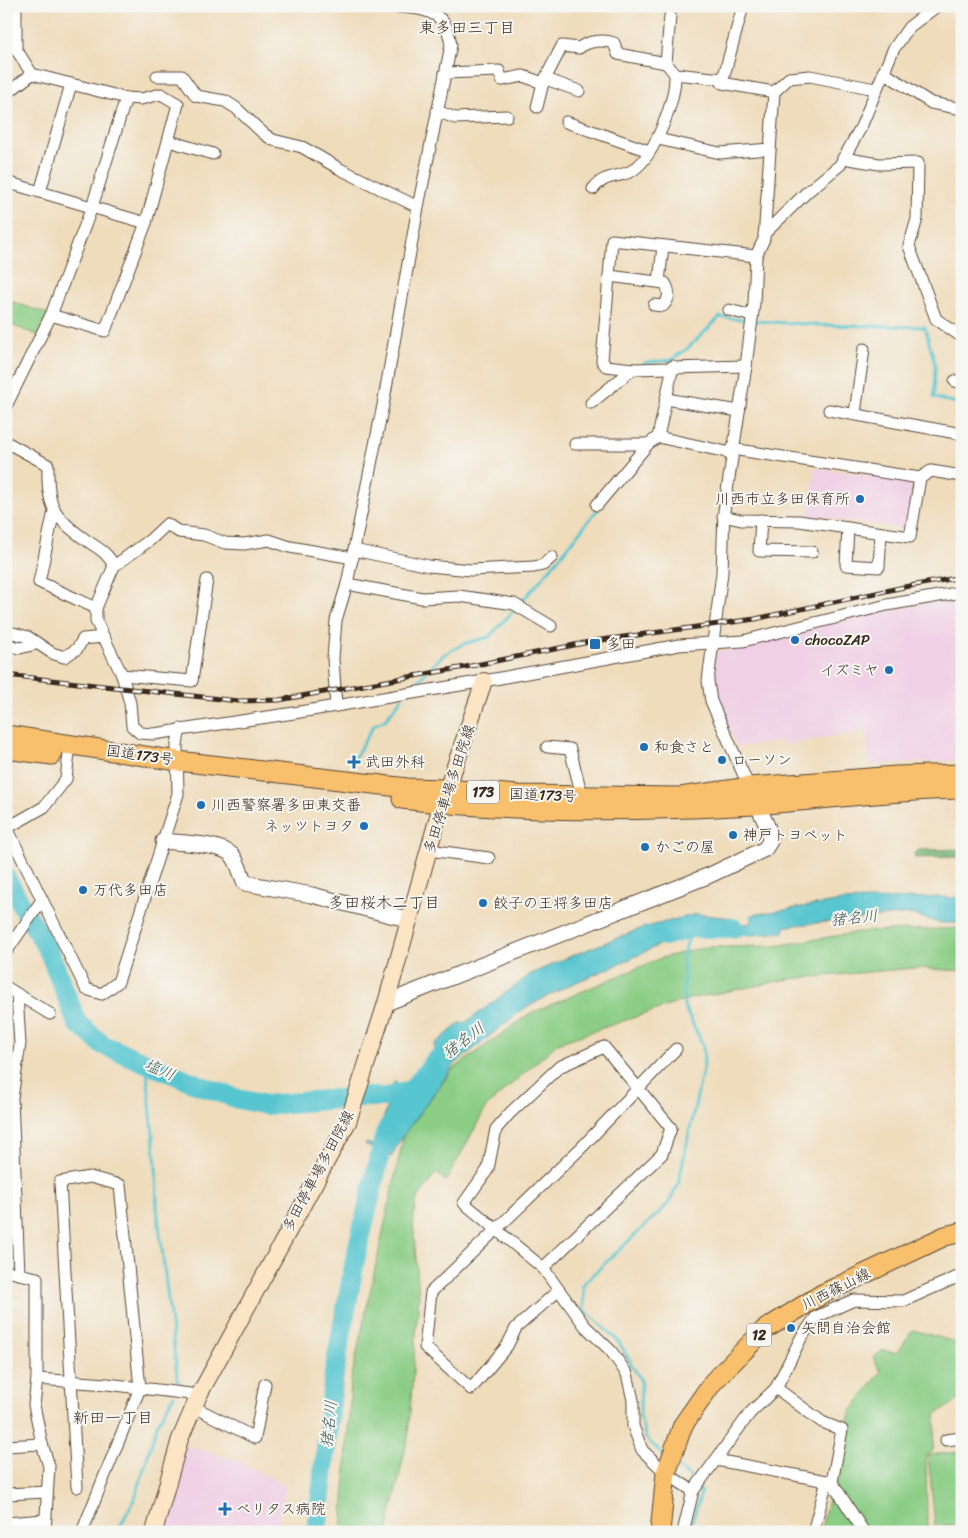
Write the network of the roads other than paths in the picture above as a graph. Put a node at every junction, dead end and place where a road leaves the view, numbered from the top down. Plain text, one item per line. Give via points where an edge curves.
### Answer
1 (16, 6) edge
2 (378, 6) edge
3 (743, 6) edge
4 (936, 6) edge
5 (670, 16) dead end
6 (666, 63) junction
7 (883, 72) junction
8 (445, 73) junction
9 (32, 74) junction
10 (675, 74) junction
11 (157, 76) dead end
12 (723, 79) junction
13 (544, 81) junction
14 (71, 84) junction
15 (875, 89) junction
16 (579, 91) dead end
17 (774, 92) junction
18 (6, 94) edge
19 (126, 98) junction
20 (537, 107) dead end
21 (962, 109) edge
22 (437, 112) junction
23 (507, 116) dead end
24 (566, 122) dead end
25 (658, 139) junction
26 (169, 140) junction
27 (770, 149) junction
28 (649, 151) junction
29 (213, 154) dead end
30 (843, 158) junction
31 (6, 182) edge
32 (593, 190) dead end
33 (40, 192) junction
34 (92, 207) junction
35 (418, 207) junction
36 (146, 223) junction
37 (764, 234) junction
38 (663, 246) junction
39 (756, 256) junction
40 (609, 276) junction
41 (658, 282) junction
42 (654, 305) dead end
43 (729, 310) dead end
44 (51, 315) junction
45 (752, 316) junction
46 (962, 337) edge
47 (864, 349) dead end
48 (673, 366) junction
49 (746, 366) junction
50 (633, 369) junction
51 (666, 400) junction
52 (592, 403) dead end
53 (6, 406) edge
54 (829, 410) dead end
55 (740, 411) junction
56 (856, 413) junction
57 (962, 434) edge
58 (653, 440) junction
59 (6, 442) edge
60 (575, 444) dead end
61 (731, 451) junction
62 (962, 476) edge
63 (920, 478) junction
64 (597, 505) dead end
65 (54, 511) junction
66 (723, 516) junction
67 (761, 520) junction
68 (848, 528) junction
69 (881, 533) junction
70 (812, 552) dead end
71 (353, 554) junction
72 (552, 557) dead end
73 (114, 566) junction
74 (207, 580) dead end
75 (347, 584) junction
76 (962, 592) edge
77 (96, 608) junction
78 (547, 619) dead end
79 (6, 631) edge
80 (103, 636) junction
81 (713, 641) junction
82 (36, 644) junction
83 (6, 645) edge
84 (122, 675) junction
85 (484, 681) junction
86 (336, 706) junction
87 (180, 729) junction
88 (6, 735) edge
89 (547, 747) dead end
90 (6, 749) edge
91 (70, 751) junction
92 (178, 765) junction
93 (962, 774) edge
94 (749, 787) junction
95 (962, 789) edge
96 (444, 796) junction
97 (582, 796) junction
98 (757, 804) junction
99 (7, 828) edge
100 (163, 841) junction
101 (429, 850) junction
102 (489, 858) dead end
103 (42, 900) junction
104 (410, 920) junction
105 (6, 952) edge
106 (6, 988) edge
107 (17, 994) junction
108 (386, 1003) junction
109 (50, 1014) dead end
110 (676, 1049) dead end
111 (638, 1088) junction
112 (10, 1141) edge
113 (10, 1185) edge
114 (497, 1229) junction
115 (962, 1232) edge
116 (543, 1268) junction
117 (6, 1271) edge
118 (19, 1274) junction
119 (962, 1275) edge
120 (558, 1290) junction
121 (38, 1378) junction
122 (71, 1381) junction
123 (265, 1384) dead end
124 (139, 1388) junction
125 (776, 1388) junction
126 (197, 1401) junction
127 (962, 1438) edge
128 (946, 1440) dead end
129 (42, 1444) junction
130 (6, 1446) edge
131 (716, 1460) junction
132 (666, 1473) junction
133 (829, 1482) junction
134 (77, 1488) dead end
135 (693, 1491) junction
136 (48, 1492) junction
137 (6, 1494) edge
138 (46, 1520) junction
139 (6, 1524) edge
140 (45, 1532) edge
141 (82, 1532) edge
142 (154, 1532) edge
143 (660, 1532) edge
144 (683, 1532) edge
145 (813, 1532) edge
146 (864, 1532) edge

1 - 9 street via 16,49
2 - 8 street via 425,10 438,16 447,27 451,45
3 - 12 street
4 - 7 street via 909,27
5 - 6 street
6 - 10 street
6 - 13 street via 618,54 614,43 608,41 586,43 579,48 562,46
7 - 15 street
7 - 21 street via 931,103
8 - 13 street via 499,71 502,80 523,76
8 - 22 street
9 - 14 street
9 - 18 street
10 - 12 street
10 - 25 street via 675,86
11 - 35 street via 182,76 196,96 226,101 273,140 302,147
12 - 17 street via 722,83
13 - 16 street
13 - 20 street
14 - 19 street
14 - 33 street
15 - 17 street via 810,76 789,78
15 - 30 street
17 - 27 street
19 - 26 street via 141,99 161,94 178,104
19 - 34 street
22 - 23 street via 455,118
22 - 35 street
24 - 28 street
25 - 27 street via 720,153
25 - 28 street
26 - 29 street
26 - 36 street
27 - 37 street
28 - 32 street via 634,170 611,176
30 - 37 street via 840,165
30 - 46 street via 879,164 918,163 917,218 909,246 936,319
31 - 33 street
33 - 34 street
34 - 36 street
34 - 44 street
35 - 71 street
36 - 44 street via 105,331
37 - 39 street
38 - 39 street
38 - 40 street via 612,240
38 - 41 street
39 - 45 street
40 - 41 street
40 - 50 street via 602,361 606,366
41 - 42 street via 665,283 669,290 668,302 663,306
43 - 45 street
44 - 53 street
45 - 49 street
47 - 56 street
48 - 49 street
48 - 50 street
48 - 51 street
49 - 55 street
50 - 52 street
51 - 55 street
51 - 58 street
54 - 56 street
55 - 61 street
56 - 57 street
58 - 60 street
58 - 61 street
58 - 64 street
59 - 65 street via 48,466 49,495
61 - 63 street
61 - 66 street
62 - 63 street via 931,471
63 - 69 street via 910,537
65 - 73 street via 86,540 108,554
65 - 77 street via 39,582
66 - 67 street
66 - 81 street via 722,573
67 - 68 street
67 - 70 street via 759,551
68 - 69 street
68 - 69 street via 846,565 878,567
71 - 72 street via 471,570 534,567 543,565
71 - 73 street via 290,547 269,540 225,543 204,535 179,532 168,524
71 - 75 street
73 - 77 street
74 - 84 street via 192,681
75 - 78 street via 422,598 458,596 514,604
75 - 86 street via 336,620 333,658
76 - 81 street via 888,605 743,641
77 - 80 street via 96,620
79 - 82 street via 28,637
80 - 82 street via 83,639 77,649 64,657
80 - 84 street
81 - 85 street
81 - 94 street via 708,681 711,701
82 - 83 street via 20,648
84 - 87 street via 132,726 140,733 154,734
85 - 86 street
85 - 96 main road, 多田停車場多田院線
86 - 87 street
87 - 92 street
88 - 91 main road, 国道173号 / 173
89 - 97 street via 570,749
90 - 91 main road, 国道173号 / 173
91 - 92 main road, 国道173号 / 173
91 - 99 street via 66,779 44,807
92 - 96 main road, 国道173号 / 173
92 - 100 street via 178,794
93 - 94 main road, 国道173号 / 173
94 - 97 main road, 国道173号 / 173 via 680,798
94 - 98 street
95 - 98 main road, 国道173号 / 173
96 - 97 main road, 国道173号 / 173
96 - 98 main road, 国道173号 / 173 via 583,811
96 - 101 main road, 多田停車場多田院線
98 - 108 street via 770,841 766,849 710,875
99 - 103 street
100 - 103 street via 118,982 102,994 86,989
100 - 104 street via 224,850 232,855 245,883 312,894
101 - 102 street
101 - 104 main road, 多田停車場多田院線
103 - 105 street
104 - 108 main road, 多田停車場多田院線
106 - 107 street
107 - 109 street
107 - 112 street via 20,1044
108 - 126 main road, 多田停車場多田院線 via 343,1130
110 - 111 street
111 - 114 street
111 - 114 street via 604,1047 559,1067 510,1113 496,1129 488,1169 464,1203
111 - 116 street via 671,1128 662,1154
112 - 113 street
113 - 118 street
114 - 116 street
114 - 120 street via 431,1292 425,1347 472,1389 507,1346 516,1328
115 - 132 main road, 川西篠山線 / 12 via 945,1236 822,1294 764,1330 713,1382 683,1425
116 - 120 street
117 - 118 street
118 - 121 street via 37,1278
119 - 125 street via 903,1301 854,1300 816,1317 801,1338
120 - 132 street via 585,1326 612,1351 627,1374 633,1400 633,1426 642,1450
121 - 122 street
121 - 129 street via 34,1406
122 - 124 street
122 - 124 street via 60,1182 90,1177 120,1185
122 - 134 street
123 - 126 street via 255,1438
124 - 126 street
124 - 141 street
125 - 131 street via 750,1413
125 - 133 street via 822,1422 842,1430
126 - 142 main road, 多田停車場多田院線 via 180,1440
127 - 128 street
129 - 130 street
129 - 136 street via 49,1466
131 - 133 street
131 - 135 street
132 - 135 street
132 - 143 main road, 川西篠山線 / 12
133 - 145 street
133 - 146 street
135 - 144 street
136 - 137 street
136 - 138 street
138 - 139 street
138 - 140 street

